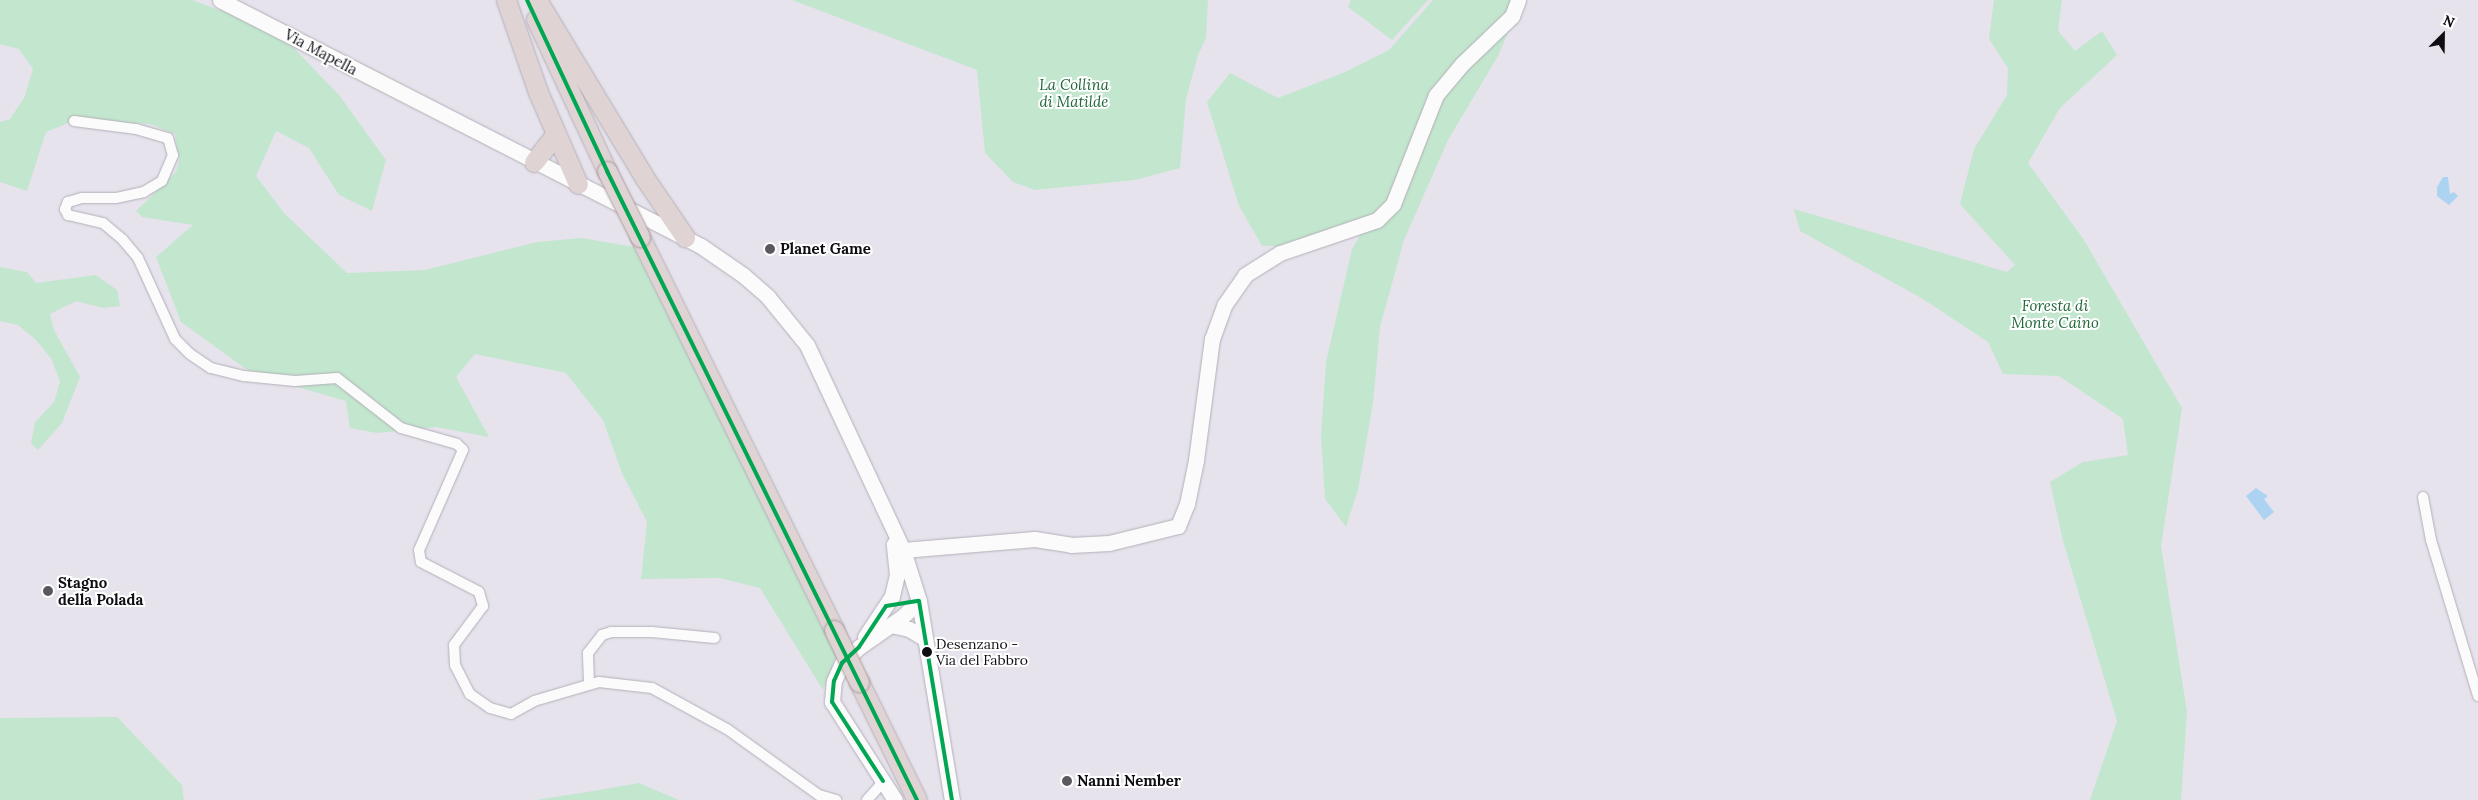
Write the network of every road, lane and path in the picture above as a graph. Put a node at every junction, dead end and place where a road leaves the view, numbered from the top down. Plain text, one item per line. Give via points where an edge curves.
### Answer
1 (220, 0) edge
2 (506, 0) edge
3 (527, 0) edge
4 (537, 0) edge
5 (1518, 0) edge
6 (74, 121) dead end
7 (555, 135) junction
8 (534, 162) junction
9 (578, 184) junction
10 (685, 238) junction
11 (2424, 497) dead end
12 (890, 528) junction
13 (903, 550) junction
14 (919, 601) junction
15 (886, 606) junction
16 (891, 625) junction
17 (715, 638) dead end
18 (924, 638) junction
19 (859, 647) junction
20 (589, 684) junction
21 (2478, 696) edge
22 (883, 782) junction
23 (836, 800) edge
24 (867, 800) edge
25 (894, 800) edge
26 (917, 800) edge
27 (952, 800) edge

1 - 8 street, Via Mapella
2 - 7 highway
3 - 26 highway, bridge via 607,171
4 - 10 highway via 644,177
5 - 13 street via 1512,16 1436,95 1393,204 1377,220 1280,253 1245,275 1225,304 1212,339 1196,460 1187,504 1178,526 1109,543 1071,545 1035,539
6 - 20 street via 136,129 168,138 173,155 162,181 144,192 116,198 82,198 68,202 65,208 68,215 103,223 123,240 138,258 175,339 190,354 211,368 244,376 296,381 337,378 402,428 457,444 463,450 418,550 420,562 479,592 483,606 454,645 455,665 470,694 490,708 511,714 534,701
7 - 8 highway
7 - 9 highway
8 - 9 street, Via Mapella
9 - 10 street, Via Mapella
10 - 12 street, Via Mapella via 743,275 768,298 807,345
11 - 21 street via 2431,540
12 - 13 street
12 - 15 street via 897,575
13 - 14 street
14 - 15 street
14 - 16 street
14 - 18 street
15 - 19 street
16 - 18 street via 909,629
16 - 19 street
17 - 20 street via 652,632 602,635 588,653
18 - 27 street
19 - 22 street via 838,671 832,702
20 - 23 street via 599,682 652,688 727,729 819,796
22 - 24 street
22 - 25 street

